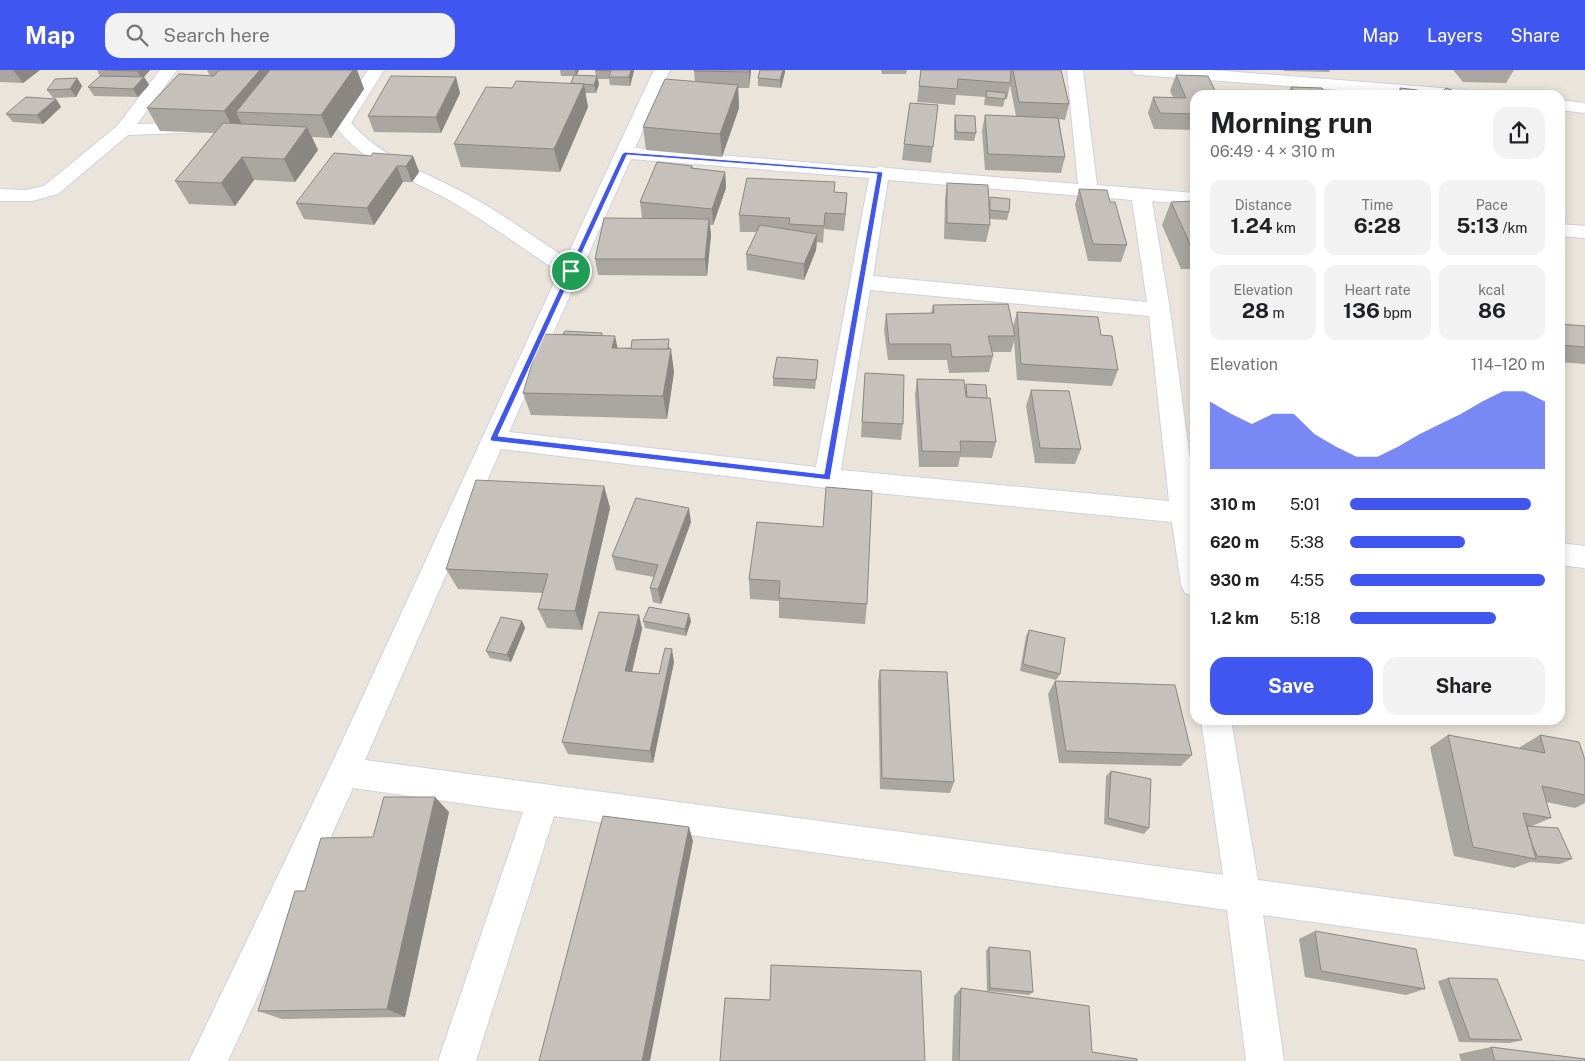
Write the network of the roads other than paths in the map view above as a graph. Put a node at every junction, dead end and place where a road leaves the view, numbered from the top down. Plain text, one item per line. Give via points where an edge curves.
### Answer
1 (169, 70) edge
2 (376, 70) edge
3 (662, 70) edge
4 (1075, 70) edge
5 (1140, 70) edge
6 (1352, 78) edge
7 (1432, 90) edge
8 (1565, 106) edge
9 (1585, 108) edge
10 (342, 123) junction
11 (322, 124) edge
12 (213, 127) edge
13 (123, 130) junction
14 (625, 154) junction
15 (880, 172) junction
16 (1088, 189) junction
17 (1141, 194) junction
18 (0, 195) edge
19 (1190, 199) edge
20 (1565, 230) edge
21 (1585, 232) edge
22 (571, 271) junction
23 (860, 282) junction
24 (1159, 310) junction
25 (493, 439) junction
26 (827, 478) junction
27 (1189, 514) edge
28 (1217, 725) edge
29 (344, 772) junction
30 (543, 800) junction
31 (1243, 896) junction
32 (1585, 942) edge
33 (208, 1061) edge
34 (457, 1061) edge
35 (1265, 1061) edge

1 - 13 street
2 - 10 street
3 - 14 street
4 - 16 street
5 - 6 street
6 - 7 street
8 - 9 street
10 - 11 street
10 - 22 street via 372,153 463,200
12 - 13 street
13 - 18 street via 51,190 26,197
14 - 15 street
14 - 22 street
15 - 16 street
15 - 23 street
16 - 17 street
17 - 19 street
17 - 24 street
20 - 21 street
22 - 25 street
23 - 24 street
23 - 26 street
24 - 27 street
25 - 26 street
25 - 29 street
26 - 27 street
28 - 31 street
29 - 30 street
29 - 33 street
30 - 31 street
30 - 34 street
31 - 32 street
31 - 35 street

